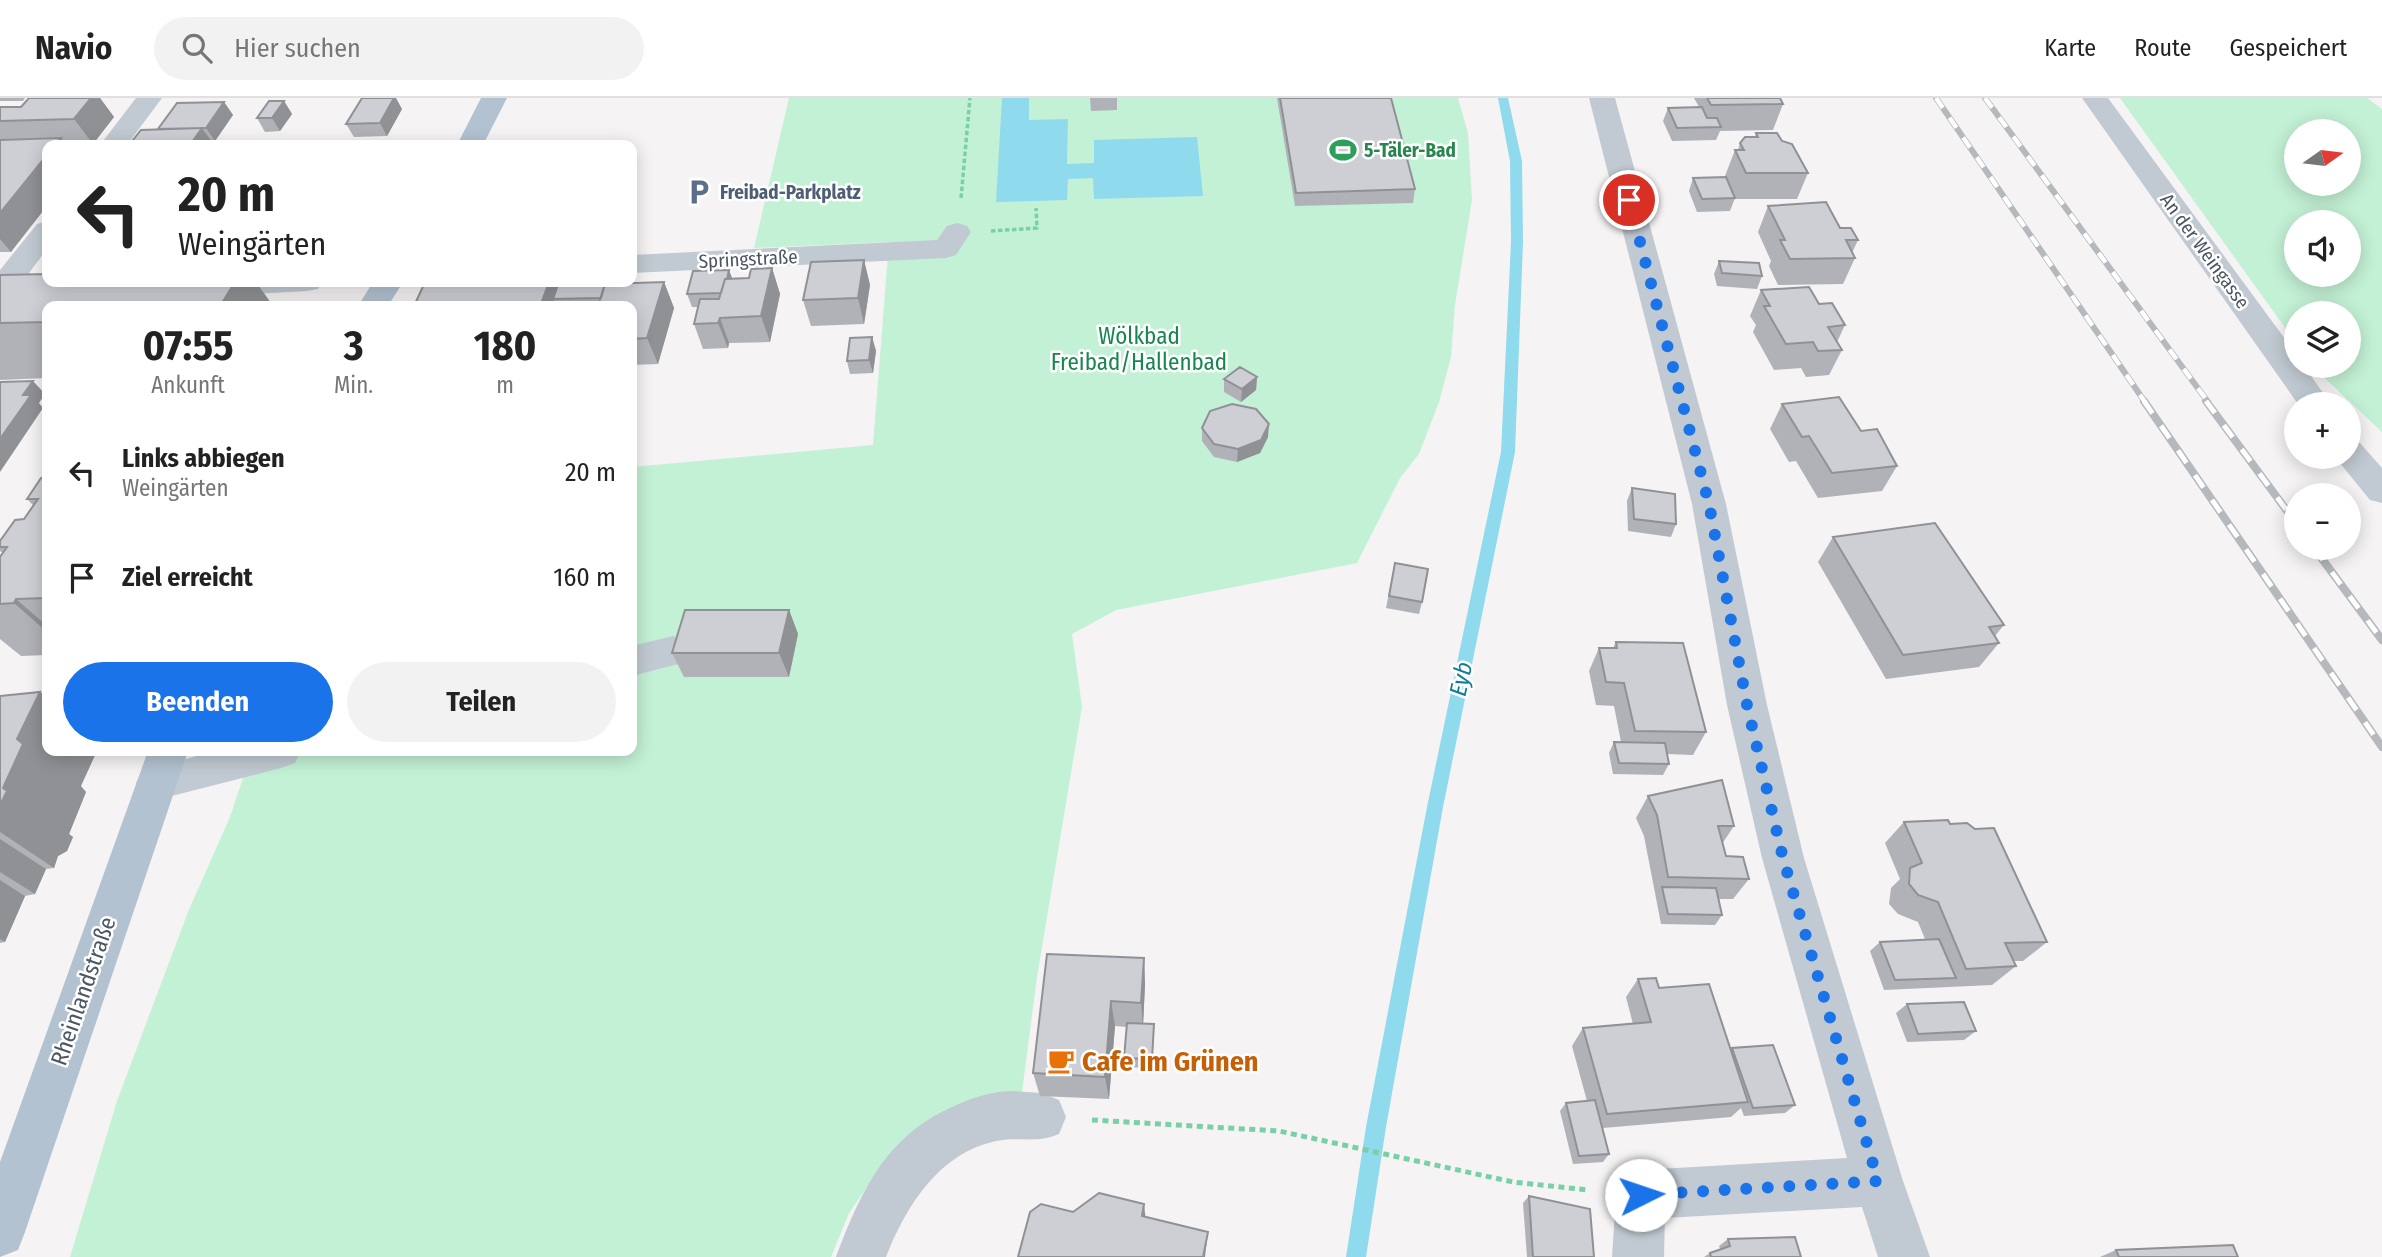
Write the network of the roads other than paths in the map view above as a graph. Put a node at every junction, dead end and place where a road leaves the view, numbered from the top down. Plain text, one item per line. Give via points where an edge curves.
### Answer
1 (149, 98) edge
2 (494, 98) edge
3 (1602, 98) edge
4 (2095, 98) edge
5 (117, 140) edge
6 (473, 140) edge
7 (957, 232) road end
8 (42, 238) edge
9 (637, 264) edge
10 (202, 287) edge
11 (181, 288) edge
12 (9, 293) edge
13 (2306, 392) edge
14 (2361, 466) edge
15 (2382, 491) edge
16 (673, 651) edge
17 (637, 661) edge
18 (244, 756) edge
19 (162, 767) edge
20 (1042, 1117) road end
21 (1878, 1181) junction
22 (0, 1232) edge
23 (861, 1257) edge
24 (1637, 1257) edge
25 (1905, 1257) edge

1 - 5 street
2 - 6 main road
3 - 21 street via 1709,504 1747,705 1783,858
4 - 13 street, An der Weingasse
7 - 9 street, Springstraße via 946,249
8 - 12 street
10 - 11 street
14 - 15 street
16 - 17 street
18 - 19 street
19 - 22 main road, Rheinlandstraße
20 - 23 street via 999,1116 965,1125 937,1141 905,1168 876,1214
21 - 24 street via 1641,1195
21 - 25 street

